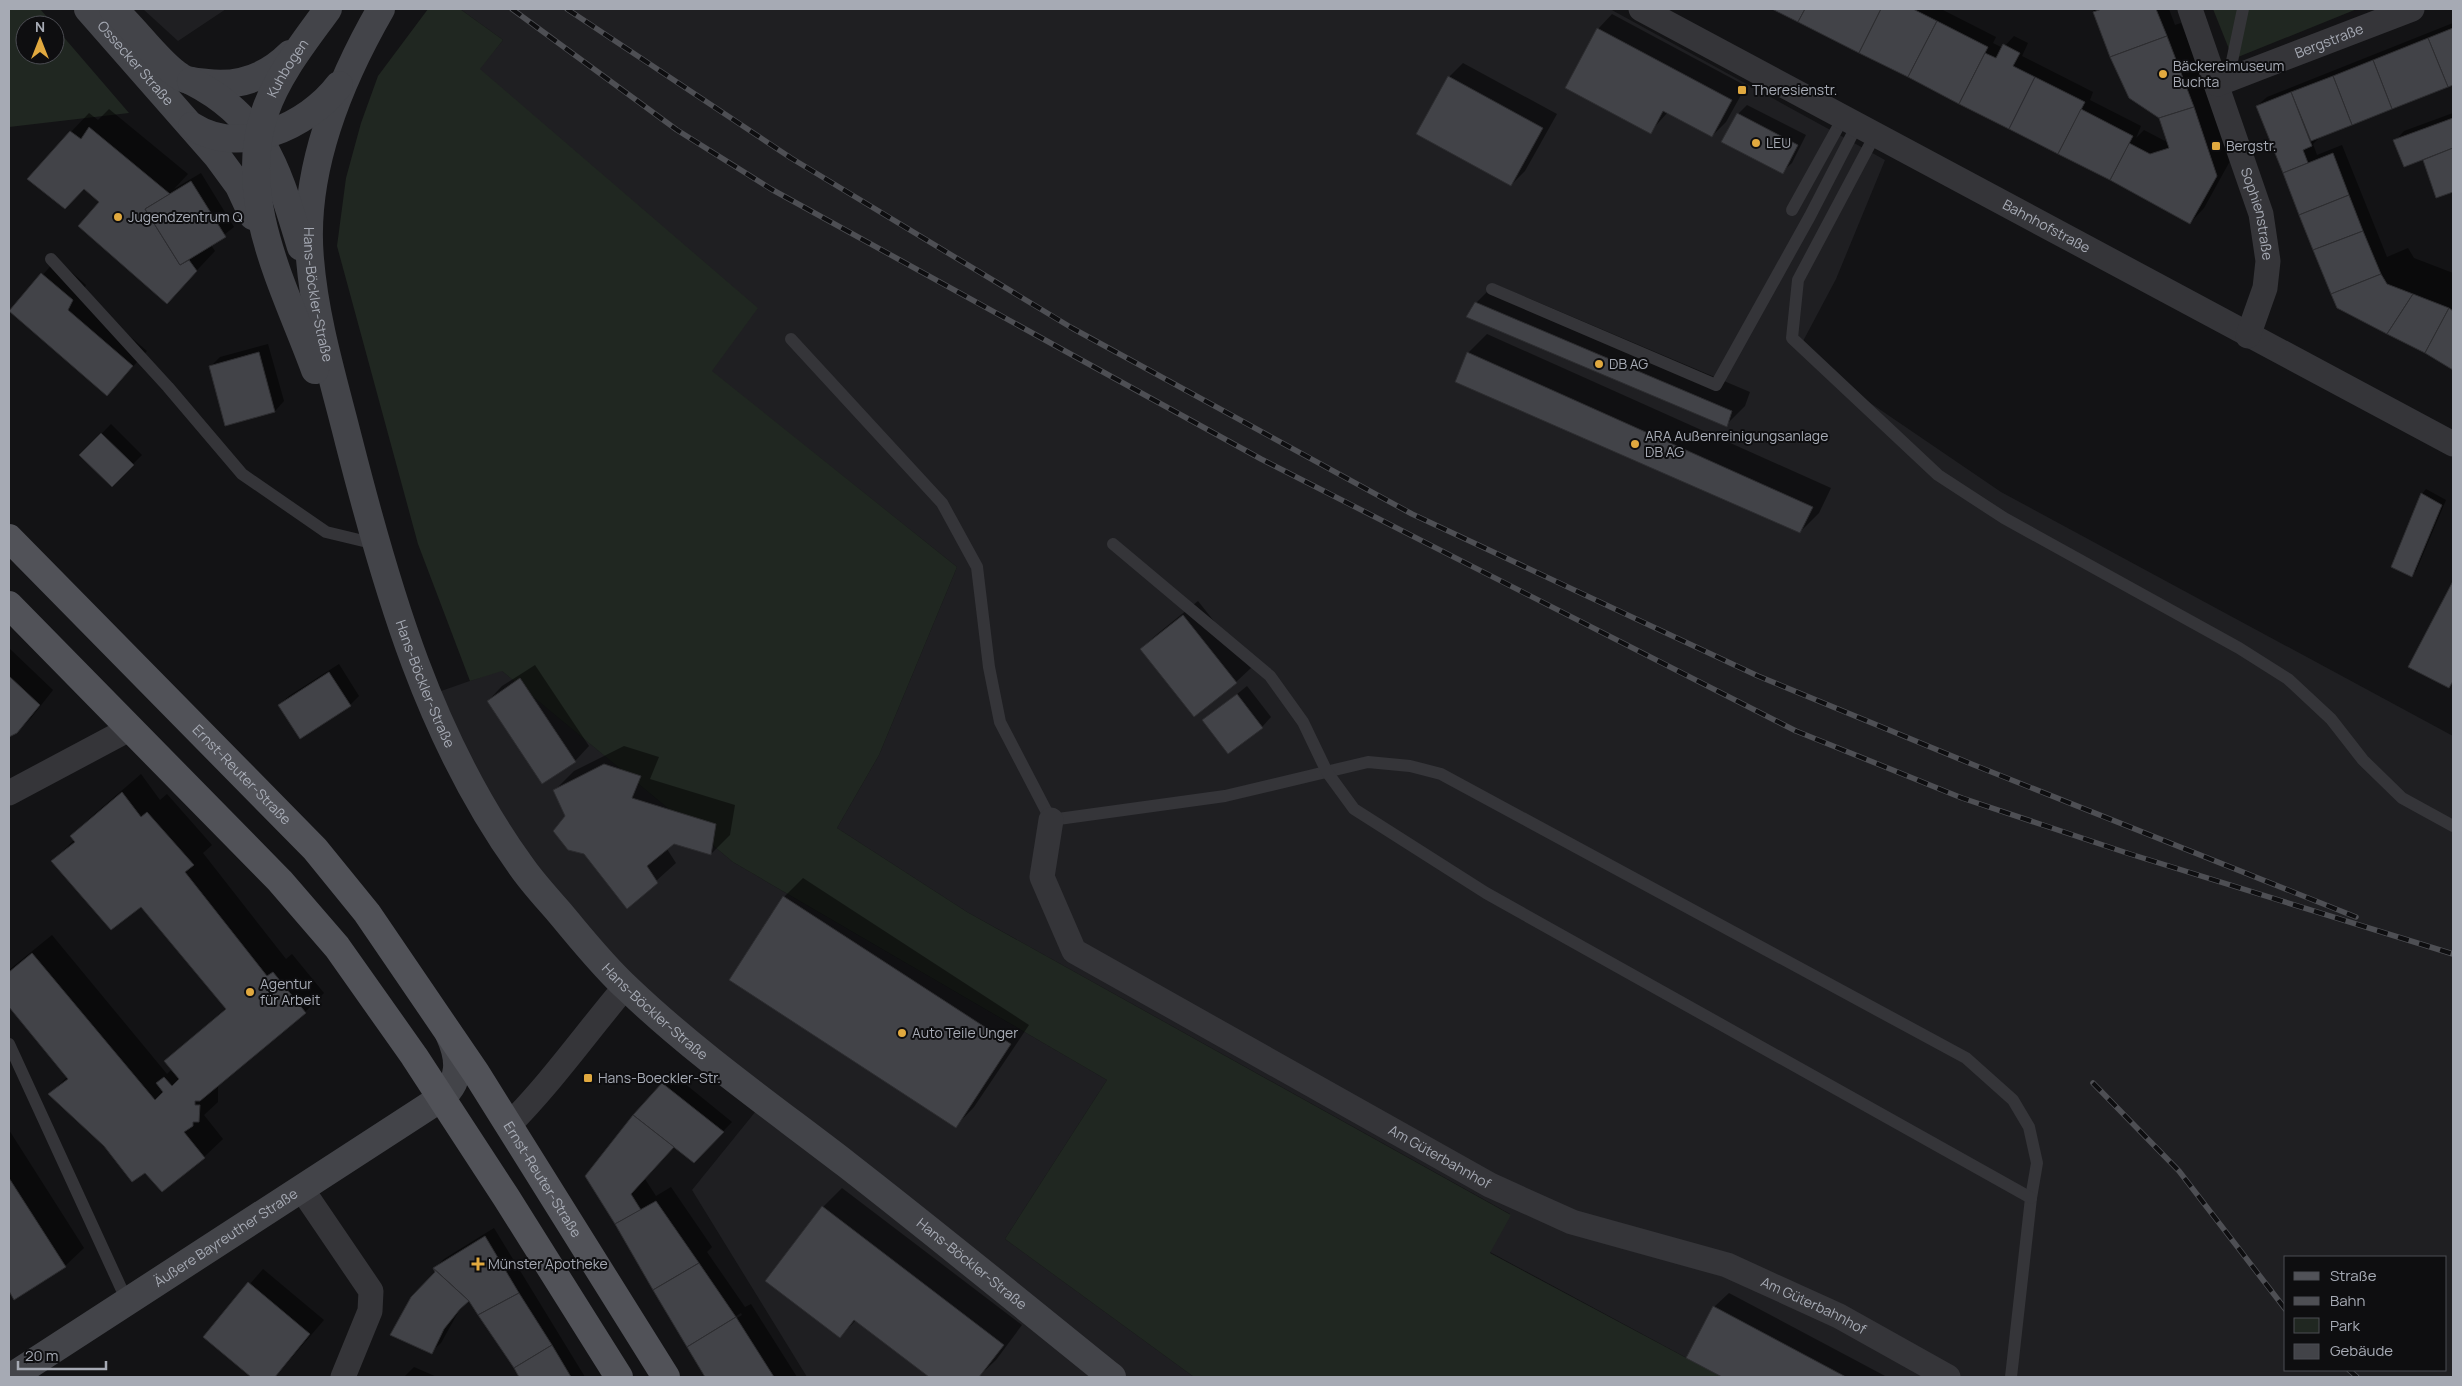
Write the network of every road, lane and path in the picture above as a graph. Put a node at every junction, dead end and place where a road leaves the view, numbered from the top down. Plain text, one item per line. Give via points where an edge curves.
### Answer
1 (88, 9) edge
2 (114, 9) edge
3 (328, 9) edge
4 (381, 9) edge
5 (1641, 9) edge
6 (2190, 9) edge
7 (2242, 9) edge
8 (2412, 9) edge
9 (306, 40) junction
10 (345, 77) junction
11 (191, 81) junction
12 (2222, 82) junction
13 (183, 119) junction
14 (1858, 126) junction
15 (258, 136) junction
16 (1792, 210) dead end
17 (272, 254) junction
18 (50, 259) dead end
19 (312, 282) junction
20 (1492, 289) dead end
21 (2248, 336) junction
22 (791, 339) dead end
23 (2453, 444) edge
24 (367, 512) junction
25 (9, 538) edge
26 (376, 544) junction
27 (1113, 544) dead end
28 (9, 605) edge
29 (131, 728) junction
30 (1327, 772) junction
31 (9, 793) edge
32 (1052, 820) junction
33 (2453, 826) edge
34 (625, 987) junction
35 (449, 1033) junction
36 (9, 1044) edge
37 (441, 1098) junction
38 (508, 1126) junction
39 (300, 1188) junction
40 (2031, 1198) junction
41 (127, 1301) junction
42 (12, 1377) edge
43 (343, 1377) edge
44 (619, 1377) edge
45 (666, 1377) edge
46 (1112, 1377) edge
47 (1948, 1377) edge
48 (2010, 1377) edge

1 - 13 main road, Ossecker Straße
2 - 11 main road, Ossecker Straße via 170,69
3 - 9 main road, Kuhbogen
4 - 10 main road
5 - 14 street, Bahnhofstraße
6 - 12 street, Sophienstraße
7 - 12 lane
8 - 12 street, Bergstraße
9 - 11 main road, Ossecker Straße via 280,65 257,78 229,84
9 - 15 main road, Kuhbogen via 273,93
10 - 15 main road, Ossecker Straße via 316,110 280,130
10 - 19 main road, Hans-Böckler-Straße via 320,156 310,207
11 - 15 main road, Ossecker Straße via 229,104
12 - 21 street, Sophienstraße via 2261,214 2268,261 2265,288
13 - 15 main road, Ossecker Straße via 220,138
13 - 17 main road, Ossecker Straße via 239,186
14 - 16 lane
14 - 20 lane via 1716,385
14 - 21 street, Bahnhofstraße
14 - 33 lane via 1798,280 1792,338 1938,474 2004,518 2240,648 2288,679 2331,719 2363,760 2402,798
15 - 17 main road, Hans-Böckler-Straße via 256,187
15 - 19 main road, Ossecker Straße via 279,176
17 - 24 main road, Hans-Böckler-Straße
18 - 26 lane via 168,387 242,474 326,532
19 - 24 main road, Hans-Böckler-Straße
21 - 23 street, Bahnhofstraße
22 - 32 lane via 942,503 977,567 989,667 1000,722
24 - 26 main road, Hans-Böckler-Straße
25 - 35 main road, Ernst-Reuter-Straße via 315,849 367,913
26 - 34 main road, Hans-Böckler-Straße via 428,700 467,780 521,867
27 - 30 lane via 1270,676 1303,722
28 - 29 main road
29 - 31 street
29 - 37 main road via 280,881 337,947
30 - 32 lane via 1225,796
30 - 40 lane via 1354,809 1486,893
30 - 40 lane via 1368,762 1410,766 1441,774 1966,1058 2013,1100 2029,1127 2037,1163
32 - 47 street, Am Güterbahnhof via 1042,877 1074,951 1490,1185 1572,1222 1727,1264 1839,1316
34 - 38 street via 537,1097
34 - 46 main road, Hans-Böckler-Straße via 694,1049 844,1163
35 - 37 main road, Ernst-Reuter-Straße via 456,1054 457,1074 450,1090
35 - 38 main road, Ernst-Reuter-Straße
36 - 41 lane
37 - 39 main road, Äußere Bayreuther Straße
37 - 44 main road
38 - 45 main road, Ernst-Reuter-Straße
39 - 41 main road, Äußere Bayreuther Straße
39 - 43 street via 371,1291 370,1311
40 - 48 lane
41 - 42 main road, Äußere Bayreuther Straße

